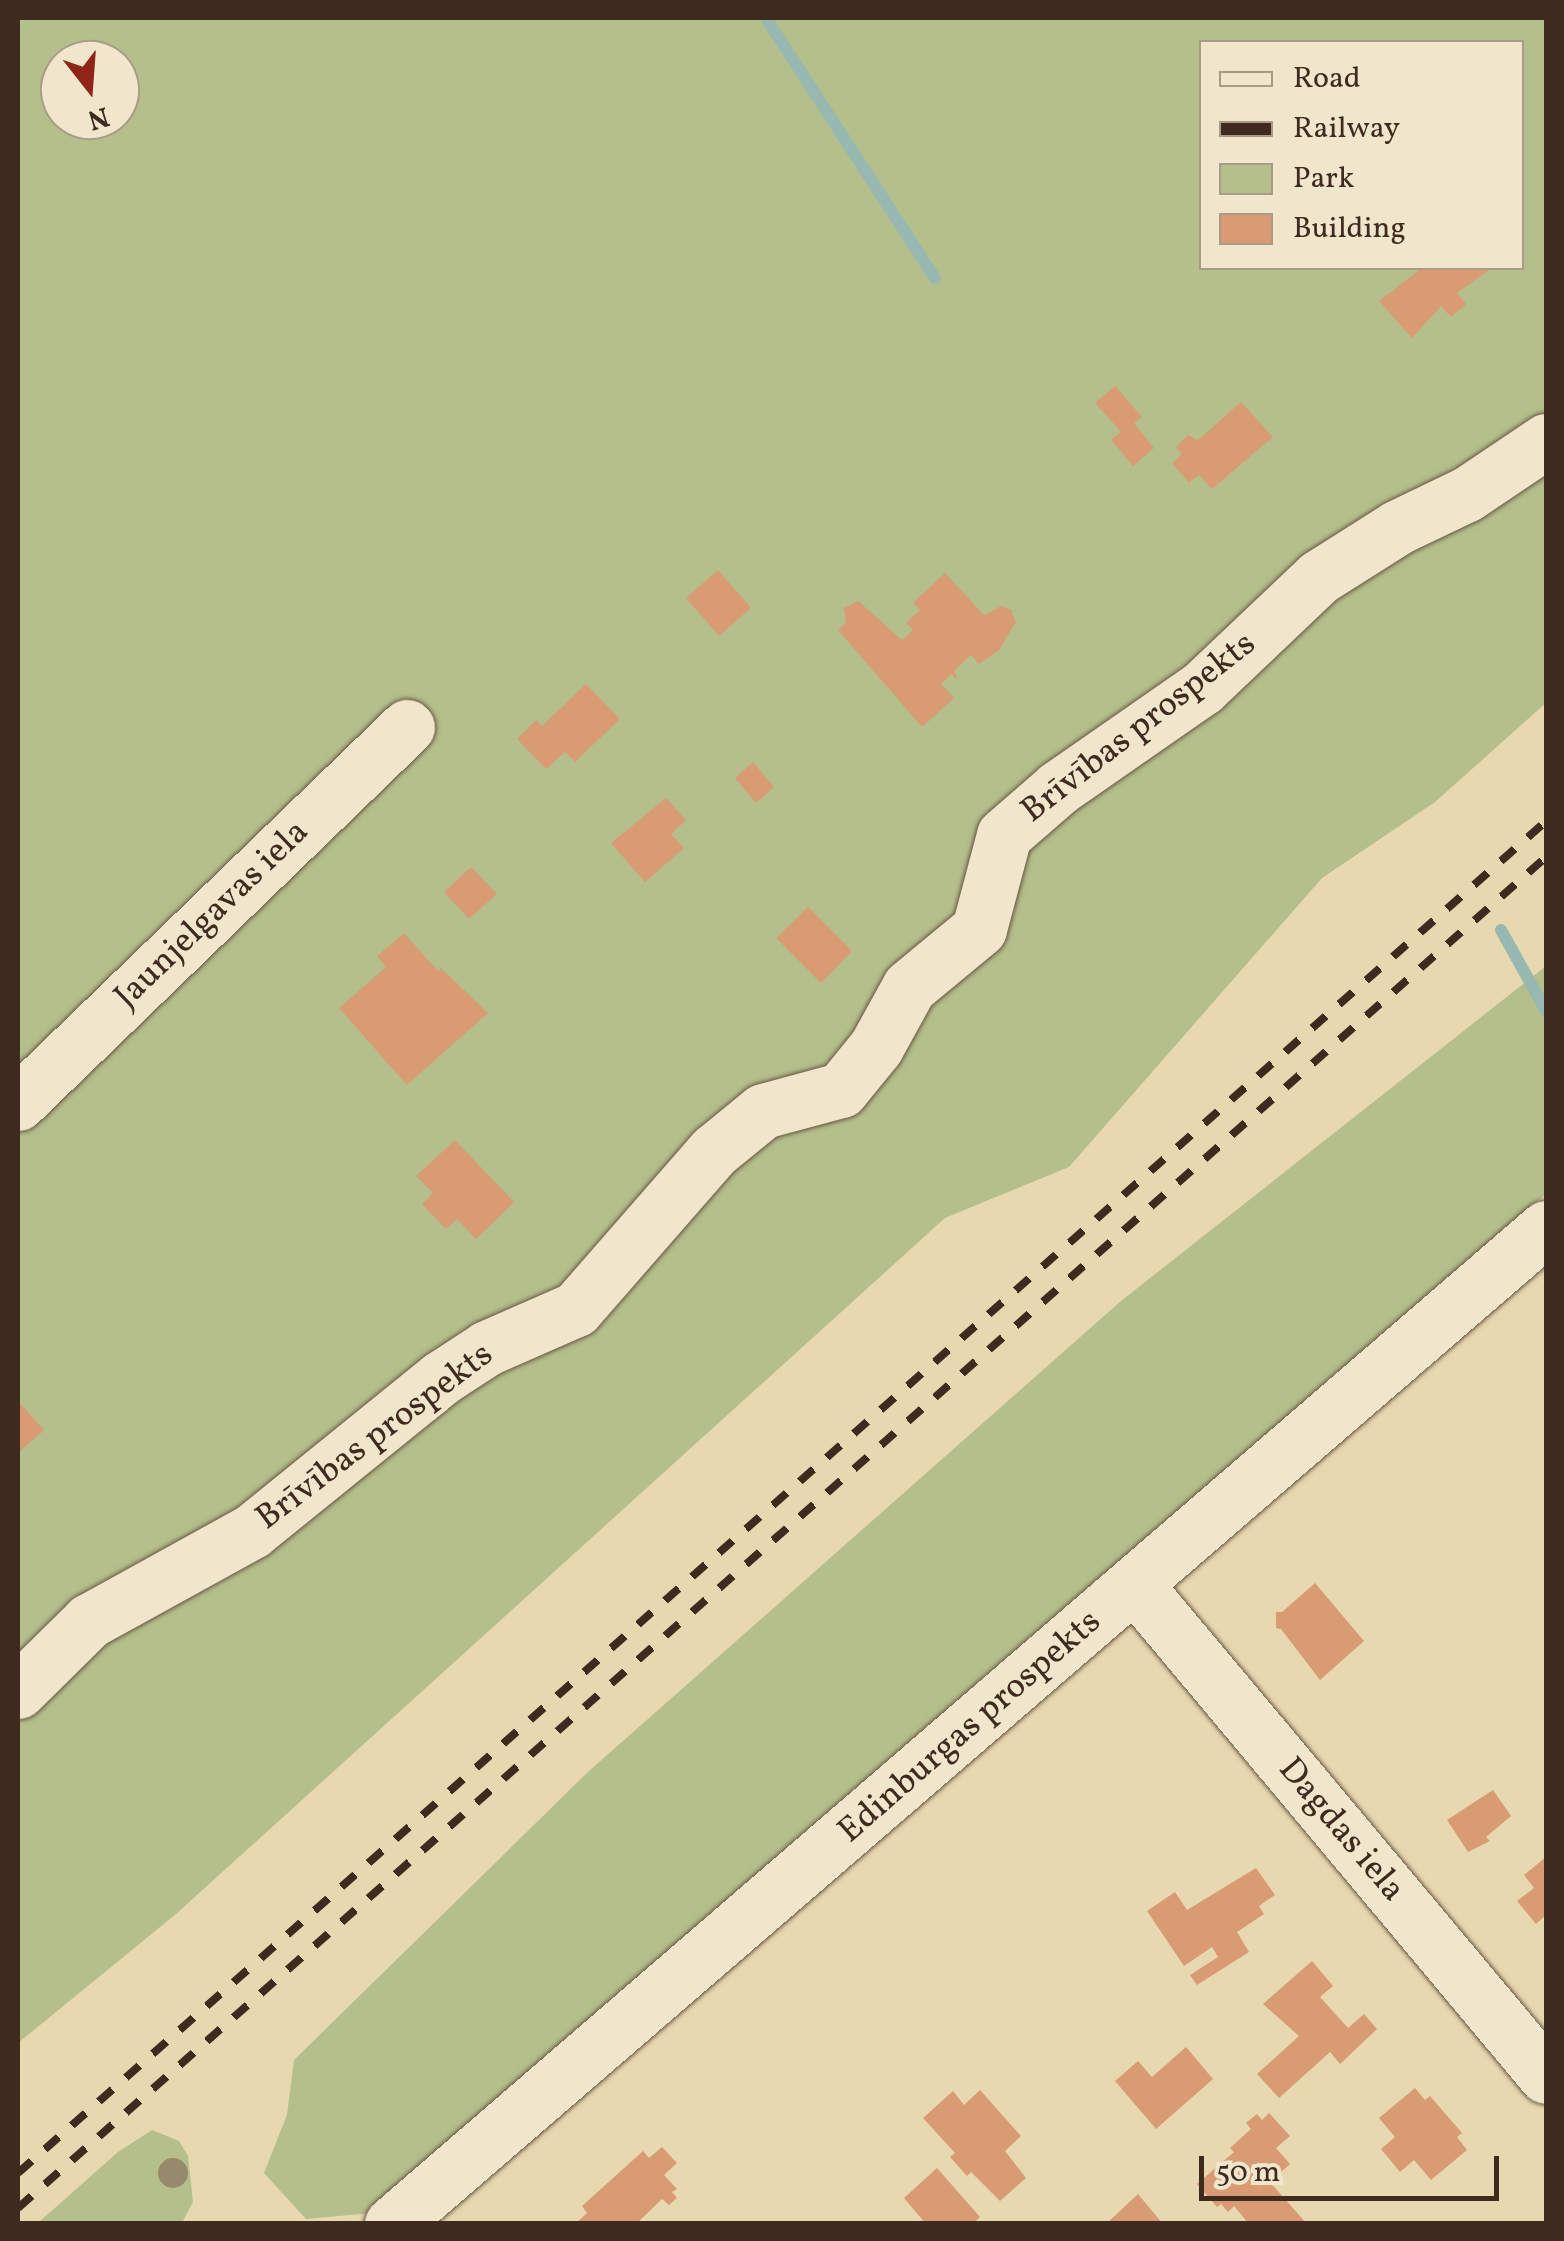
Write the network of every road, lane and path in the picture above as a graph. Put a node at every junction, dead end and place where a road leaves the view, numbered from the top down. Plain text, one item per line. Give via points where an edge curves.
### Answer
1 (1546, 442) edge
2 (407, 727) dead end
3 (18, 1103) edge
4 (1546, 1228) edge
5 (1135, 1585) junction
6 (18, 1691) edge
7 (1546, 2076) edge
8 (392, 2224) edge

1 - 6 street, Brīvības prospekts via 1319,577 1202,688 1004,834 979,929 909,987 876,1047 841,1090 763,1110 738,1130 576,1309 487,1348 441,1378 252,1531 89,1621
2 - 3 street, Jaunjelgavas iela
4 - 5 street, Edinburgas prospekts
5 - 7 street, Dagdas iela
5 - 8 street, Edinburgas prospekts

